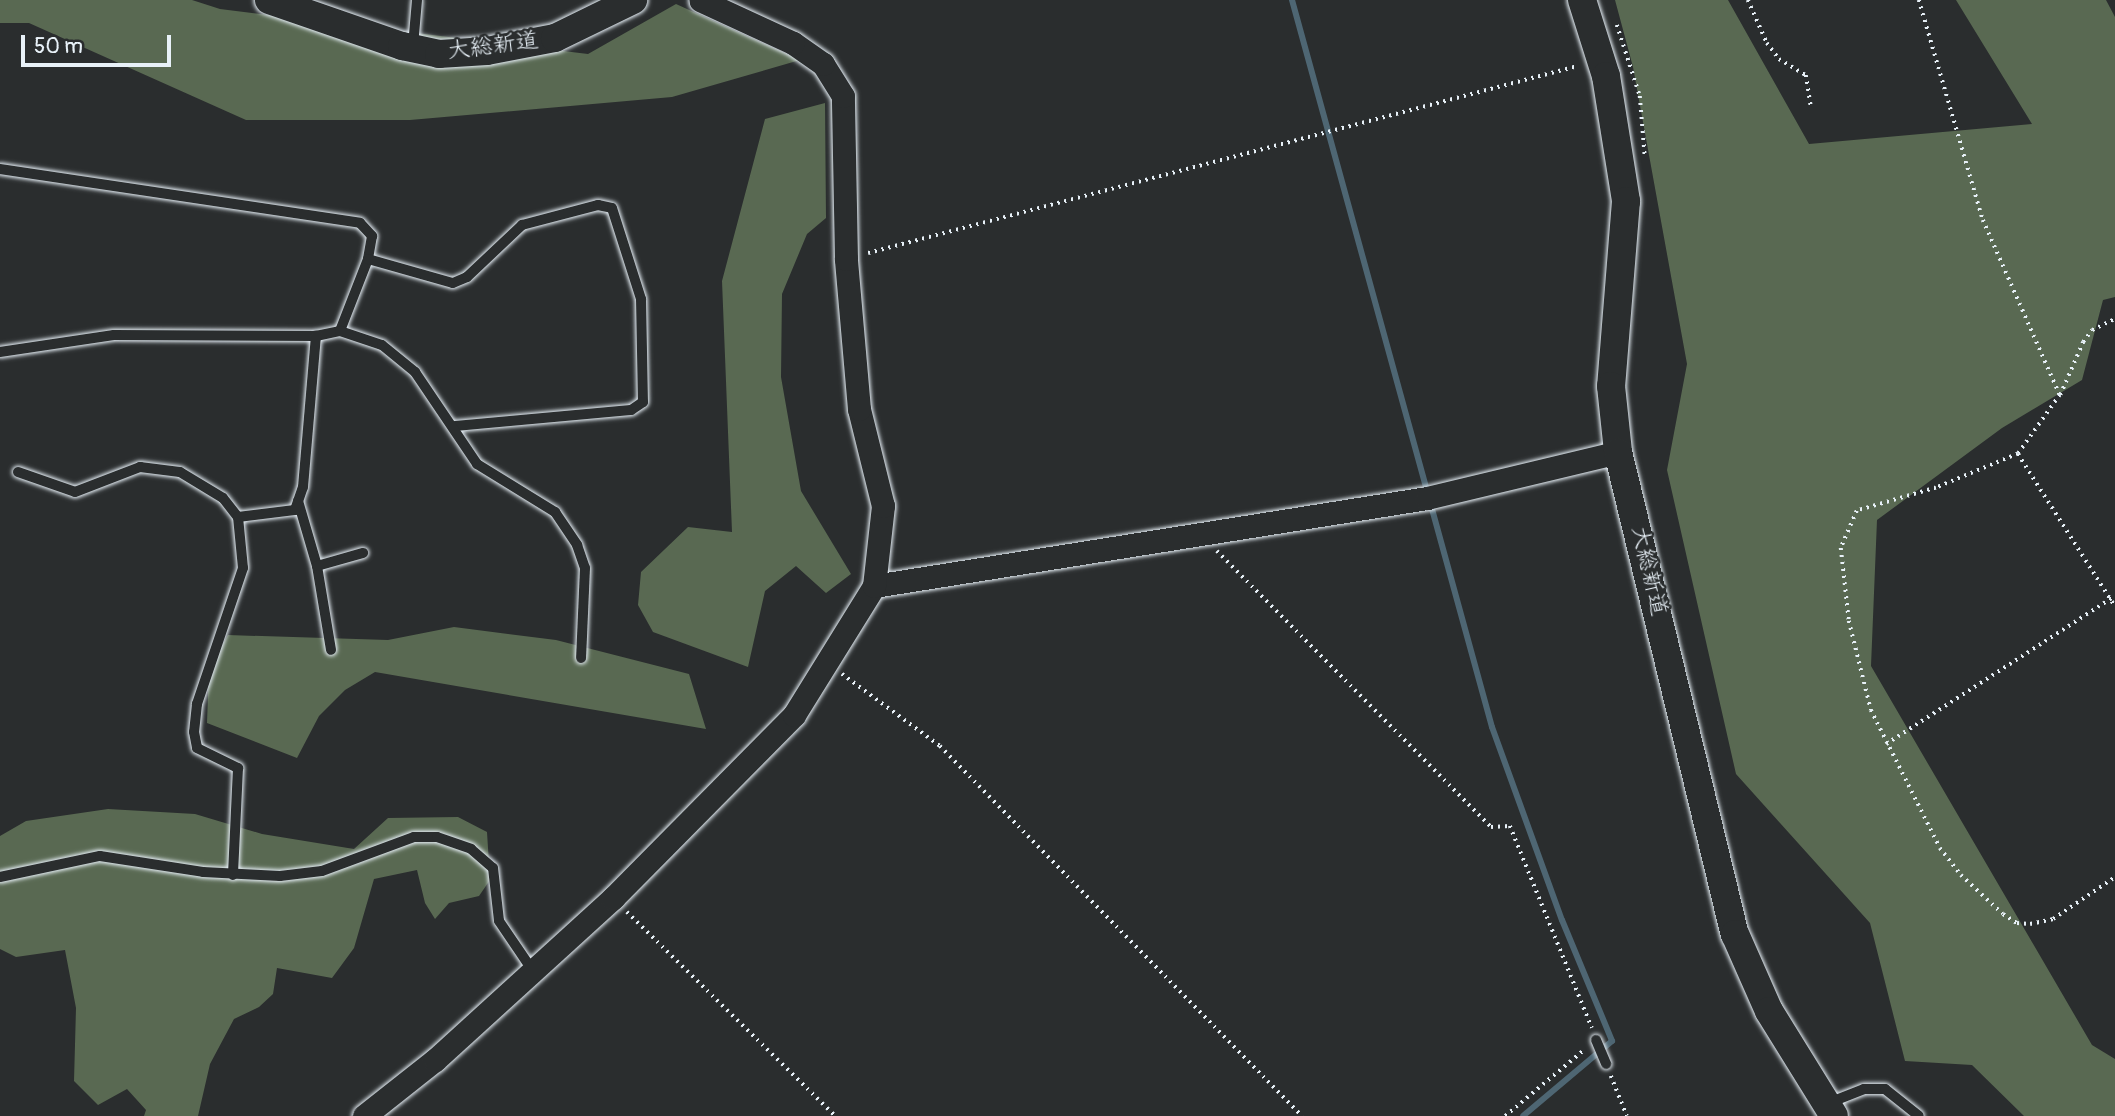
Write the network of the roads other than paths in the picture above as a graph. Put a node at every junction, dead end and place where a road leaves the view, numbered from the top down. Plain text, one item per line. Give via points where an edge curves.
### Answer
1 (269, 0) edge
2 (417, 0) edge
3 (633, 0) edge
4 (700, 0) edge
5 (1582, 0) edge
6 (412, 49) junction
7 (0, 169) edge
8 (368, 259) junction
9 (341, 331) junction
10 (316, 336) junction
11 (0, 352) edge
12 (455, 426) junction
13 (1618, 452) junction
14 (18, 472) dead end
15 (298, 501) junction
16 (238, 517) junction
17 (363, 553) dead end
18 (317, 566) junction
19 (874, 586) junction
20 (331, 650) dead end
21 (581, 658) dead end
22 (233, 875) junction
23 (0, 877) edge
24 (533, 971) junction
25 (1597, 1041) road end
26 (1606, 1064) road end
27 (1830, 1110) edge
28 (363, 1116) edge
29 (1919, 1116) edge

1 - 6 street, 大総新道
2 - 6 lane
3 - 6 street, 大総新道 via 555,38 487,51 439,54
4 - 19 street via 793,43 823,64 843,96 846,259 859,409 883,506
5 - 13 street, 大総新道 via 1601,60 1626,201 1611,386
7 - 8 lane via 360,223 372,236
8 - 9 lane
8 - 12 lane via 453,283 467,276 522,225 598,205 612,208 641,299 643,402 631,410
9 - 10 lane
9 - 12 lane via 382,345 415,372
10 - 11 lane via 114,335
10 - 15 lane
12 - 21 lane via 477,464 555,512 577,545 585,568
13 - 19 street via 1427,498
13 - 27 street, 大総新道 via 1735,934 1769,1011
14 - 16 lane via 75,492 140,467 180,472 223,498
15 - 16 lane via 295,510
15 - 18 lane
16 - 22 lane via 243,568 197,704 194,732 197,748 238,768
17 - 18 lane
18 - 20 lane
19 - 24 street via 794,715 613,898
22 - 23 lane via 100,856
22 - 24 lane via 322,871 414,837 437,838 471,849 493,867 499,922
24 - 28 street via 435,1060
25 - 26 lane
27 - 29 lane via 1864,1089 1885,1089

